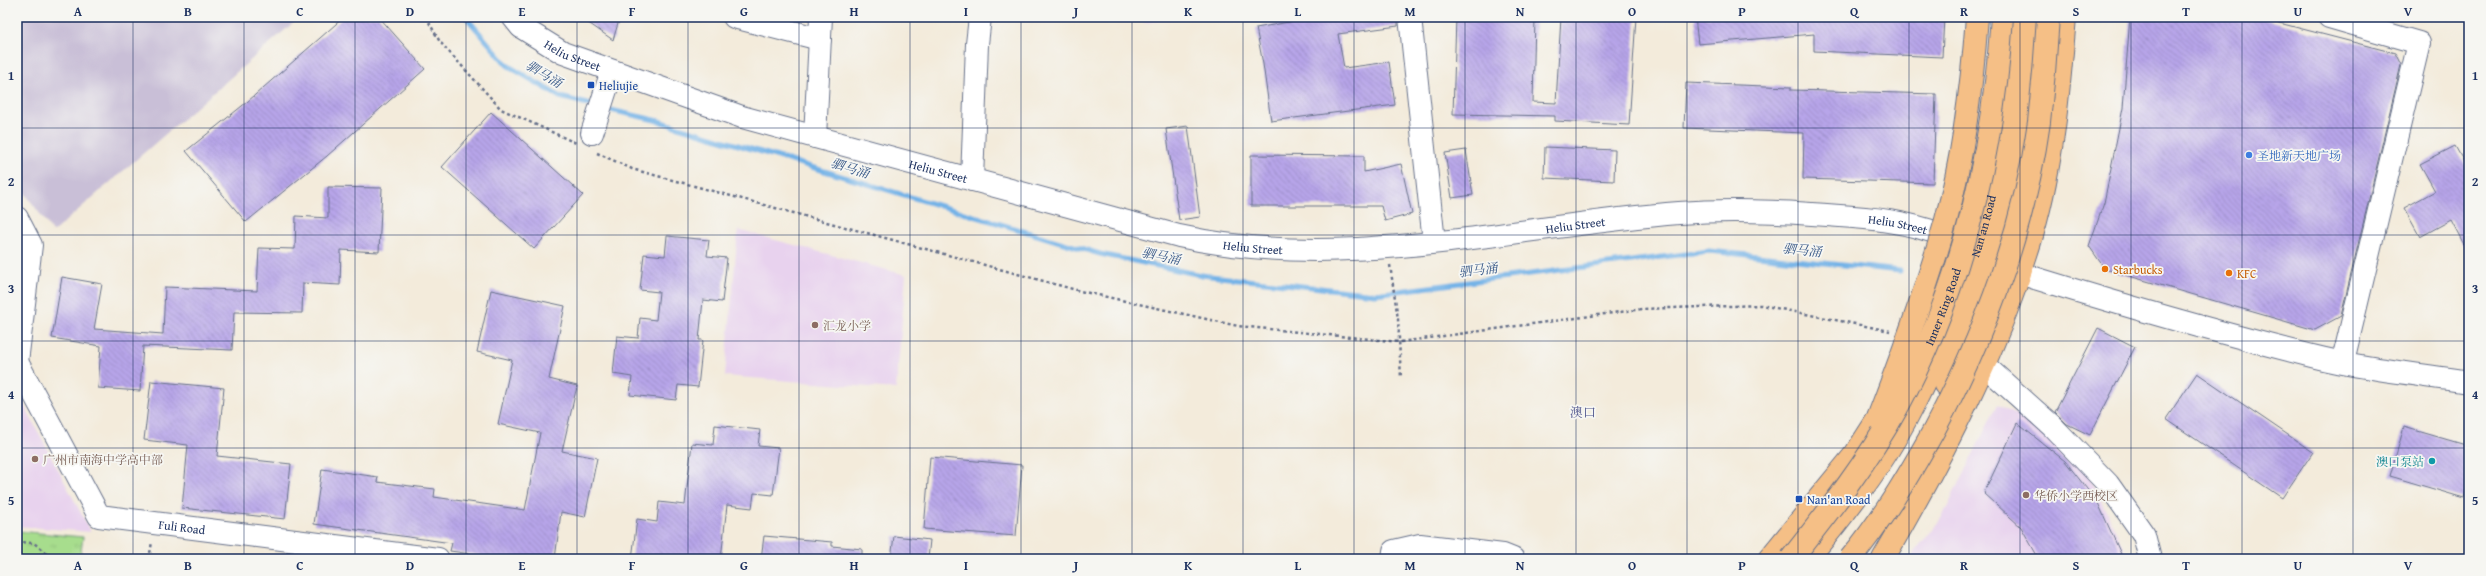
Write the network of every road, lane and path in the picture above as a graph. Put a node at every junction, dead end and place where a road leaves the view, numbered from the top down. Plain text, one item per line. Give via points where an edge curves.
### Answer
1 (426, 17) edge
2 (512, 17) edge
3 (734, 17) edge
4 (821, 17) edge
5 (980, 17) edge
6 (1410, 17) edge
7 (1977, 17) edge
8 (1996, 17) edge
9 (2002, 17) edge
10 (2015, 17) edge
11 (2035, 17) edge
12 (2048, 17) edge
13 (2065, 17) edge
14 (2329, 17) edge
15 (820, 39) junction
16 (612, 71) junction
17 (815, 137) junction
18 (588, 143) junction
19 (972, 180) junction
20 (2003, 188) junction
21 (2041, 198) junction
22 (17, 218) edge
23 (1434, 242) junction
24 (1387, 247) junction
25 (1976, 251) junction
26 (2020, 274) junction
27 (1948, 329) junction
28 (1891, 331) dead end
29 (1400, 342) junction
30 (2343, 361) junction
31 (17, 362) edge
32 (1984, 365) junction
33 (1401, 378) dead end
34 (2469, 382) edge
35 (1856, 473) junction
36 (1913, 507) junction
37 (17, 542) edge
38 (1852, 549) edge
39 (53, 559) edge
40 (438, 559) edge
41 (1393, 559) edge
42 (1513, 559) edge
43 (1769, 559) edge
44 (1791, 559) edge
45 (1807, 559) edge
46 (1838, 559) edge
47 (1883, 559) edge
48 (2150, 559) edge

1 - 18 path via 440,42 501,109
2 - 16 street, Heliu Street via 521,27 563,53
3 - 15 street
4 - 15 street
5 - 19 street
6 - 23 street
7 - 35 main road, bridge via 1972,79 1946,219 1905,348
8 - 25 main road via 1985,121 1973,186
9 - 35 main road, Inner Ring Road, bridge via 1989,142 1971,225 1956,273 1913,377
10 - 20 main road, Nan'an Road
11 - 20 main road, Nan'an Road via 2029,96
12 - 38 main road, bridge via 2038,123 2026,185 2008,254 1990,307 1972,354 1926,444 1898,493
13 - 21 main road via 2056,114
14 - 30 street via 2419,43
15 - 17 street
16 - 17 street, Heliu Street via 742,117
16 - 18 street
17 - 19 street, Heliu Street
18 - 29 path via 632,169 1080,291 1238,326
19 - 24 street, Heliu Street via 1218,245 1298,250
20 - 21 street
20 - 25 main road, Nan'an Road
21 - 26 main road
22 - 31 street, Fuli Road via 31,245
23 - 24 street, Heliu Street
23 - 25 street, Heliu Street via 1680,213 1727,211 1870,218 1919,228
24 - 29 path
25 - 26 street, Heliu Street
25 - 27 main road, Nan'an Road
25 - 27 main road
26 - 30 street, Heliu Street via 2315,357
26 - 32 main road
27 - 38 main road, Nan'an Road via 1917,441
27 - 43 main road via 1902,380 1856,453
27 - 45 main road, Nan'an Road via 1905,422 1839,521
28 - 29 path via 1761,305 1642,309
29 - 33 path
30 - 34 street, Heliu Street
31 - 40 street, Fuli Road via 99,516
32 - 36 main road
32 - 48 street via 2052,426 2108,484 2144,535
35 - 44 main road, Inner Ring Road, bridge
36 - 38 main road
36 - 47 main road
37 - 39 path via 34,543
38 - 46 main road, Nan'an Road
41 - 42 street via 1394,551 1420,545 1503,555

